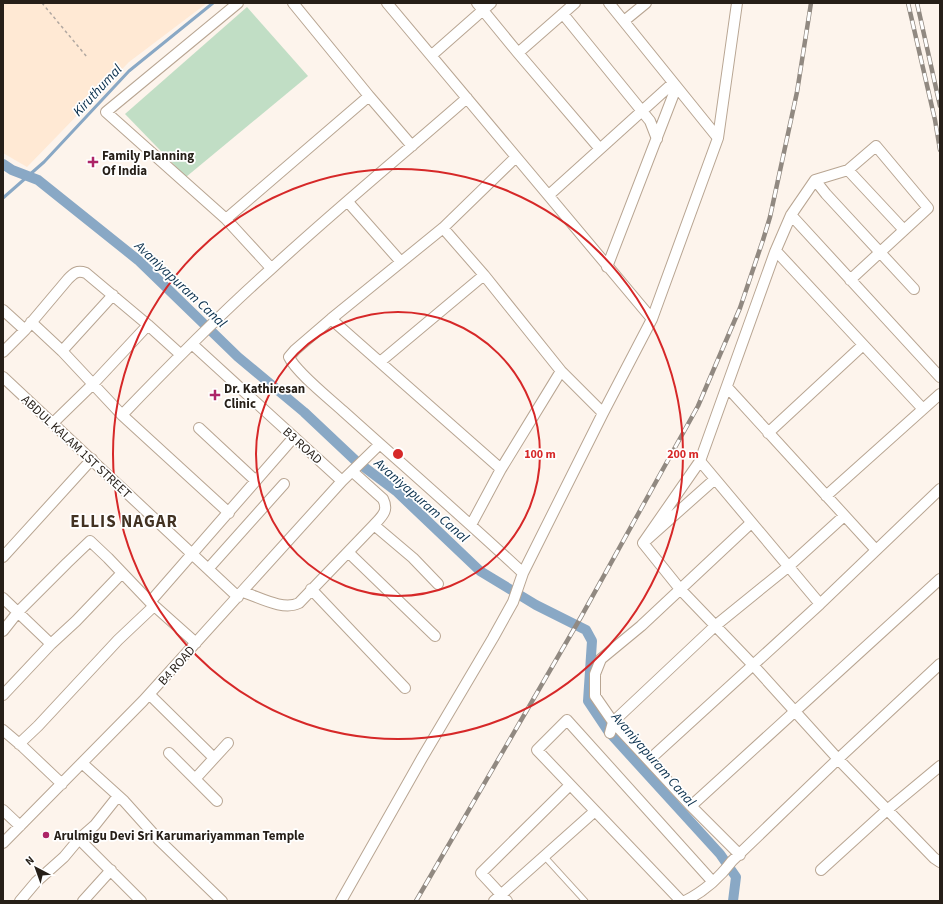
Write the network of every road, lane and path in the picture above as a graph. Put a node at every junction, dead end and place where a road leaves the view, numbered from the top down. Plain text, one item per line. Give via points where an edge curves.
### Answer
1 (42, 3) edge
2 (238, 3) edge
3 (293, 3) edge
4 (387, 3) edge
5 (491, 3) edge
6 (575, 3) edge
7 (609, 3) edge
8 (646, 3) edge
9 (737, 3) edge
10 (480, 7) edge
11 (563, 14) junction
12 (624, 21) junction
13 (518, 53) junction
14 (432, 55) junction
15 (87, 58) dead end
16 (675, 86) junction
17 (369, 96) junction
18 (467, 98) junction
19 (642, 112) junction
20 (718, 138) junction
21 (657, 139) junction
22 (412, 146) junction
23 (600, 149) junction
24 (516, 157) junction
25 (848, 170) junction
26 (815, 180) junction
27 (549, 195) junction
28 (348, 202) junction
29 (791, 215) junction
30 (226, 218) junction
31 (443, 228) junction
32 (904, 230) junction
33 (776, 250) dead end
34 (880, 252) junction
35 (401, 262) junction
36 (607, 267) junction
37 (271, 268) junction
38 (484, 275) junction
39 (850, 280) junction
40 (914, 288) dead end
41 (112, 295) junction
42 (3, 310) edge
43 (331, 319) junction
44 (652, 319) junction
45 (148, 325) junction
46 (28, 326) junction
47 (192, 344) junction
48 (863, 345) junction
49 (62, 351) junction
50 (3, 352) edge
51 (180, 354) junction
52 (380, 362) junction
53 (561, 371) junction
54 (3, 377) edge
55 (940, 377) edge
56 (92, 384) junction
57 (727, 387) junction
58 (940, 394) edge
59 (923, 410) junction
60 (603, 414) junction
61 (122, 415) junction
62 (53, 423) junction
63 (199, 428) dead end
64 (768, 433) junction
65 (294, 437) junction
66 (380, 444) junction
67 (92, 460) junction
68 (700, 461) junction
69 (501, 469) junction
70 (354, 471) junction
71 (715, 479) junction
72 (256, 481) junction
73 (342, 481) junction
74 (284, 484) dead end
75 (940, 489) edge
76 (826, 496) junction
77 (229, 512) junction
78 (844, 516) junction
79 (751, 523) junction
80 (374, 525) junction
81 (472, 525) junction
82 (643, 543) junction
83 (876, 550) junction
84 (348, 552) junction
85 (193, 554) junction
86 (3, 556) edge
87 (789, 566) junction
88 (208, 569) junction
89 (122, 573) junction
90 (523, 573) junction
91 (940, 579) edge
92 (113, 581) junction
93 (129, 581) junction
94 (438, 584) dead end
95 (680, 589) junction
96 (311, 590) junction
97 (240, 594) junction
98 (3, 598) edge
99 (152, 604) junction
100 (820, 604) junction
101 (18, 612) junction
102 (716, 626) junction
103 (3, 631) edge
104 (435, 636) dead end
105 (196, 643) junction
106 (50, 644) junction
107 (940, 664) edge
108 (753, 665) junction
109 (405, 688) dead end
110 (150, 694) junction
111 (3, 695) edge
112 (795, 711) junction
113 (614, 722) junction
114 (3, 730) edge
115 (610, 733) dead end
116 (228, 743) dead end
117 (20, 744) junction
118 (169, 753) dead end
119 (214, 758) junction
120 (838, 759) junction
121 (650, 760) junction
122 (82, 763) junction
123 (940, 766) edge
124 (195, 779) junction
125 (62, 784) junction
126 (570, 785) junction
127 (118, 796) junction
128 (217, 801) dead end
129 (691, 806) junction
130 (3, 810) edge
131 (887, 810) junction
132 (595, 811) junction
133 (20, 826) junction
134 (79, 839) junction
135 (3, 843) edge
136 (544, 856) junction
137 (736, 858) junction
138 (940, 862) edge
139 (111, 870) junction
140 (821, 870) dead end
141 (712, 881) junction
142 (500, 899) edge
143 (692, 900) edge
144 (20, 901) edge
145 (83, 901) edge
146 (142, 901) edge
147 (222, 901) edge
148 (341, 901) edge
149 (585, 901) edge
150 (681, 901) edge

1 - 15 path
2 - 30 street via 106,112
3 - 17 street
4 - 14 street
5 - 10 street
6 - 11 street
7 - 12 street
8 - 12 street
9 - 20 street
10 - 13 street
10 - 14 street
11 - 13 street
11 - 19 street
12 - 16 street
13 - 23 street
14 - 18 street
16 - 19 street
16 - 20 street
16 - 21 street
17 - 22 street
17 - 30 street
18 - 22 street
18 - 24 street
19 - 21 street via 650,121
19 - 23 street
20 - 44 street
21 - 36 street
22 - 28 street
23 - 27 street
24 - 27 street
24 - 31 street
25 - 26 street
25 - 32 street
25 - 32 street via 876,146 928,208
26 - 29 street
26 - 34 street
27 - 36 street
28 - 35 street
28 - 37 street
29 - 39 street
29 - 57 street via 775,252
30 - 37 street
31 - 35 street
31 - 38 street
32 - 34 street
33 - 48 street
34 - 39 street
34 - 40 street
35 - 43 street
36 - 44 street
37 - 47 street
38 - 52 street
38 - 53 street
39 - 55 street
41 - 45 street
41 - 46 street via 86,273 76,272
41 - 49 street
42 - 46 street
43 - 52 street
43 - 66 street via 289,357 311,382
44 - 60 street
45 - 51 street
45 - 56 street
46 - 49 street
46 - 50 street
47 - 51 street
47 - 65 street, B3 ROAD
48 - 59 street
48 - 64 street
49 - 56 street
51 - 61 street
52 - 69 street
53 - 60 street
53 - 69 street
54 - 62 street, ABDUL KALAM 1ST STREET
56 - 61 street
56 - 62 street
57 - 64 street
57 - 68 street
58 - 59 street
59 - 76 street
60 - 90 street
61 - 77 street
62 - 67 street, ABDUL KALAM 1ST STREET
63 - 72 street
64 - 76 street
65 - 72 street
65 - 73 street, B3 ROAD
66 - 70 street, B4 ROAD
66 - 81 street
67 - 85 street, ABDUL KALAM 1ST STREET
67 - 86 street
68 - 71 street
68 - 82 street
69 - 81 street
70 - 73 street, B4 ROAD
70 - 80 street via 386,505 383,515
71 - 79 street
71 - 82 street
72 - 77 street
73 - 97 street, B4 ROAD
74 - 88 street
75 - 83 street
76 - 78 street
77 - 85 street
78 - 83 street
78 - 87 street
79 - 87 street
79 - 95 street
80 - 84 street
80 - 94 street via 413,558
81 - 90 street
82 - 95 street
83 - 100 street
84 - 96 street
84 - 104 street
85 - 88 street, ABDUL KALAM 1ST STREET
85 - 99 street
87 - 100 street
87 - 102 street
88 - 97 street, ABDUL KALAM 1ST STREET
89 - 92 street
89 - 93 street
89 - 101 street via 90,542
90 - 148 street via 513,602
91 - 112 street
92 - 93 street
92 - 106 street
93 - 99 street
95 - 102 street
95 - 113 street via 601,659 595,674 595,696
96 - 97 street via 292,606 283,606
96 - 109 street
97 - 105 street, B4 ROAD
98 - 101 street
99 - 105 street
99 - 117 street
100 - 108 street
101 - 103 street
101 - 106 street
102 - 108 street
102 - 113 street
105 - 110 street, B4 ROAD
106 - 111 street
107 - 120 street
108 - 112 street
108 - 121 street
110 - 119 street
110 - 122 street, B4 ROAD
112 - 120 street
112 - 129 street
113 - 115 street
113 - 121 street
114 - 117 street
116 - 119 street
117 - 125 street
118 - 124 street
119 - 124 street
120 - 131 street
120 - 137 street
121 - 129 street
122 - 125 street, B4 ROAD
122 - 127 street
123 - 131 street
124 - 128 street
125 - 133 street, B4 ROAD
126 - 132 street
126 - 141 street via 537,750 567,720
126 - 142 street via 481,873
127 - 134 street via 95,825
127 - 147 street
129 - 137 street
130 - 133 street
131 - 138 street
131 - 140 street
132 - 136 street
132 - 150 street
133 - 135 street, B4 ROAD
134 - 139 street
134 - 144 street
136 - 142 street
136 - 149 lane
137 - 141 street
139 - 145 street
139 - 146 street
141 - 143 street

